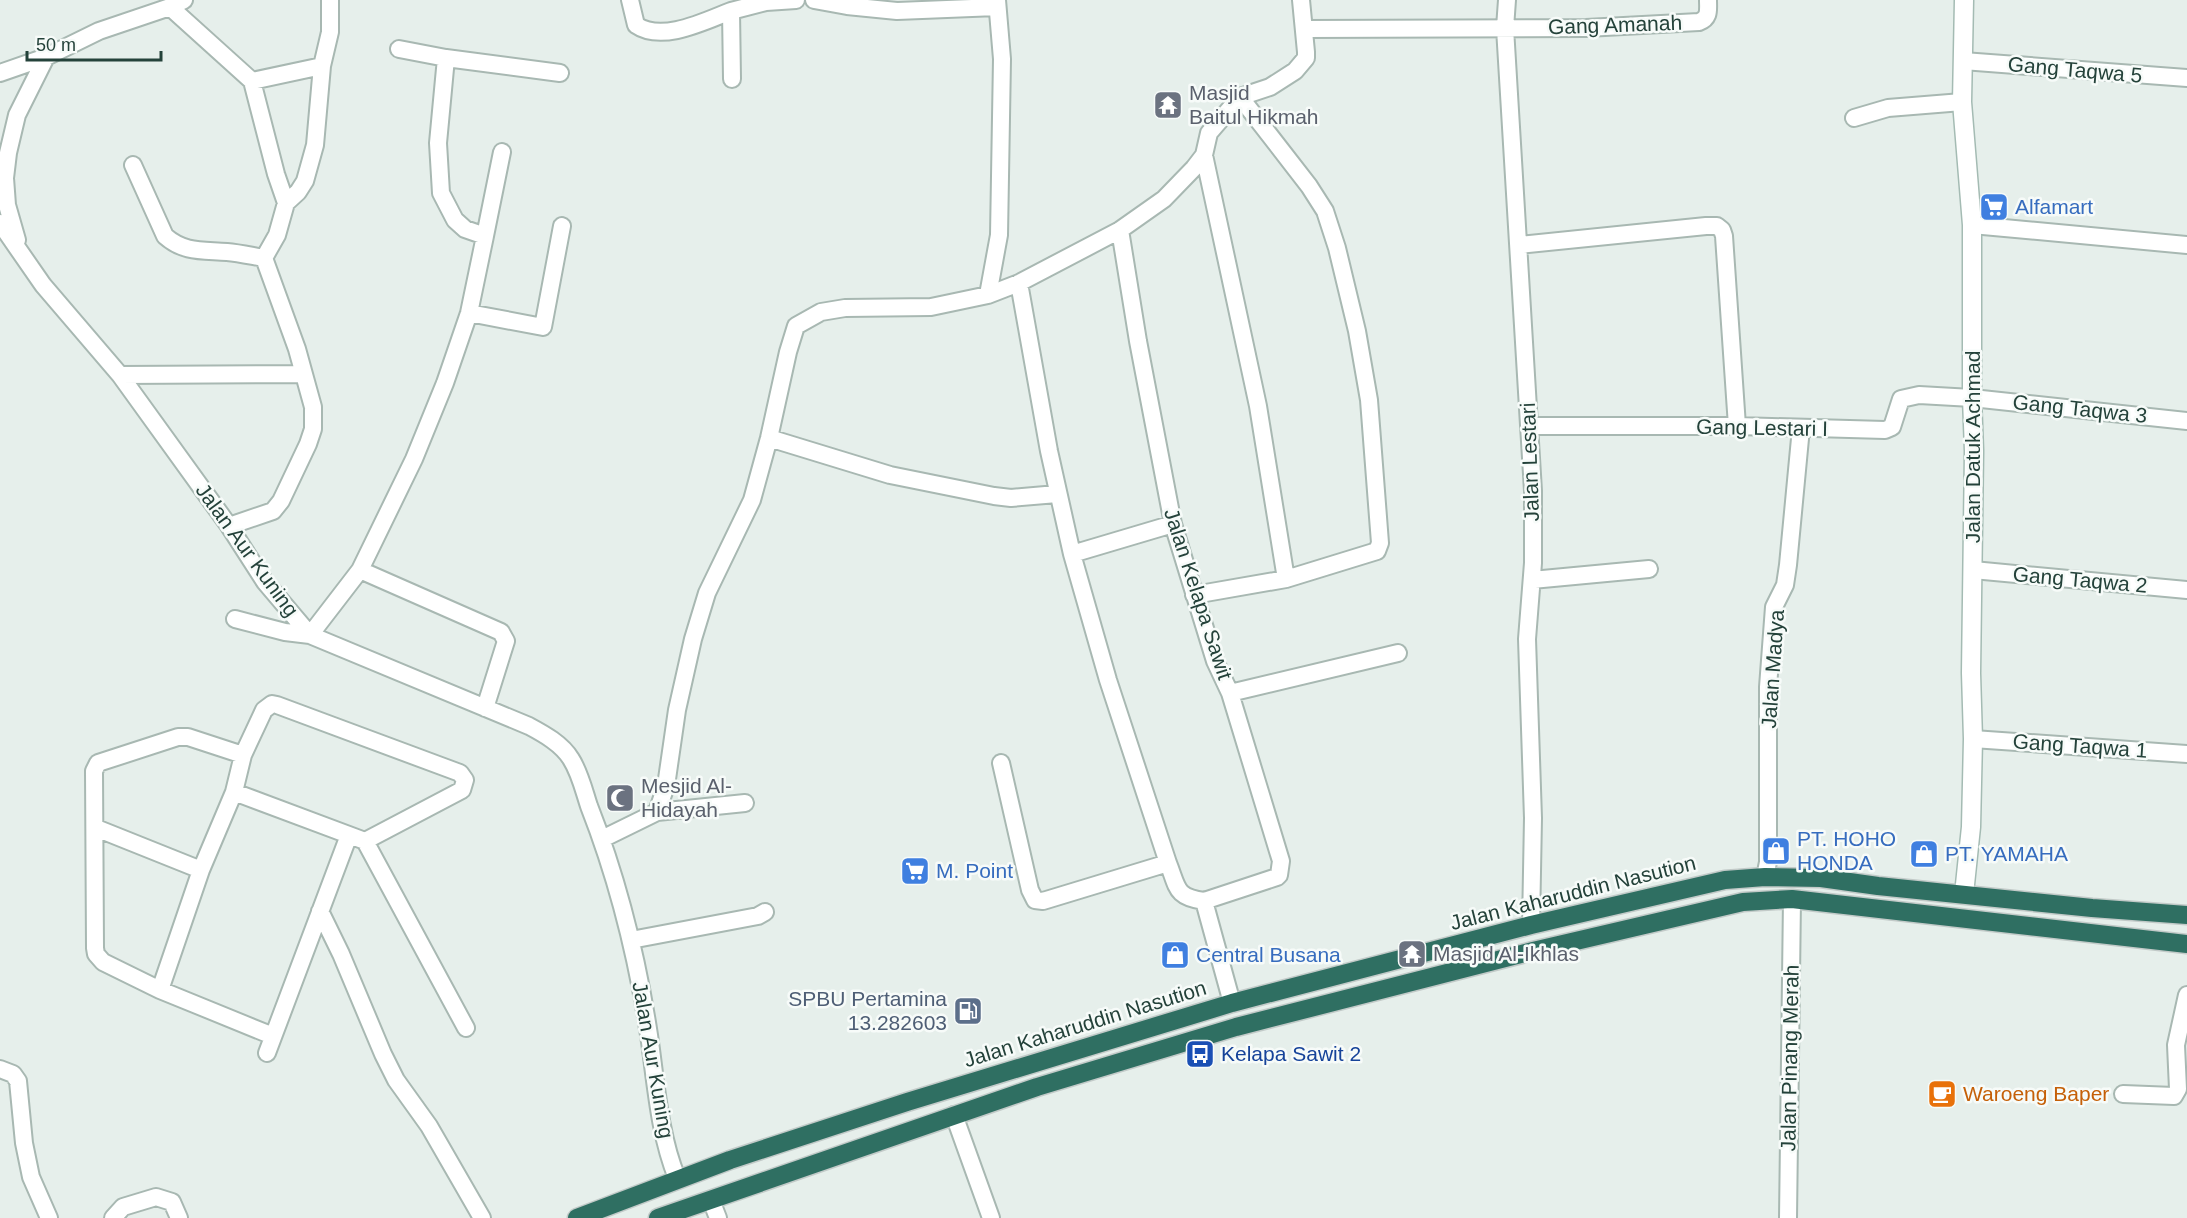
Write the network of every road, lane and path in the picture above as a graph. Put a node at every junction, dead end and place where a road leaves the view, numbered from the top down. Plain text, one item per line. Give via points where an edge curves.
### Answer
1 (330, 0) edge
2 (630, 0) edge
3 (796, 0) edge
4 (814, 0) edge
5 (1301, 0) edge
6 (1507, 0) edge
7 (1708, 0) edge
8 (1964, 0) edge
9 (177, 3) edge
10 (997, 4) edge
11 (731, 11) junction
12 (1505, 28) junction
13 (1305, 29) junction
14 (399, 49) dead end
15 (46, 57) junction
16 (446, 58) junction
17 (1963, 61) junction
18 (322, 66) junction
19 (0, 73) edge
20 (560, 73) dead end
21 (2187, 78) edge
22 (732, 79) dead end
23 (252, 81) junction
24 (1240, 97) junction
25 (1962, 102) junction
26 (1854, 118) dead end
27 (502, 152) dead end
28 (1204, 155) junction
29 (132, 165) dead end
30 (286, 203) junction
31 (0, 223) edge
32 (1972, 225) junction
33 (562, 226) dead end
34 (1120, 230) junction
35 (485, 236) junction
36 (1520, 245) junction
37 (2187, 245) edge
38 (20, 249) junction
39 (264, 258) junction
40 (1019, 283) junction
41 (988, 295) junction
42 (469, 313) junction
43 (303, 374) junction
44 (120, 375) junction
45 (1972, 398) junction
46 (2187, 420) edge
47 (1530, 426) junction
48 (1737, 426) junction
49 (1801, 428) junction
50 (769, 438) junction
51 (1057, 494) junction
52 (1173, 524) junction
53 (229, 526) junction
54 (1072, 554) junction
55 (1649, 569) dead end
56 (360, 570) junction
57 (1973, 570) junction
58 (1286, 579) junction
59 (1532, 579) junction
60 (2187, 590) edge
61 (1194, 594) junction
62 (235, 619) dead end
63 (310, 635) junction
64 (1398, 653) dead end
65 (1230, 693) junction
66 (485, 708) junction
67 (1973, 739) junction
68 (2187, 754) edge
69 (243, 755) junction
70 (1001, 763) dead end
71 (234, 792) junction
72 (745, 802) dead end
73 (657, 812) junction
74 (96, 828) junction
75 (349, 835) junction
76 (602, 839) junction
77 (365, 841) junction
78 (1168, 863) junction
79 (201, 870) junction
80 (1765, 877) junction
81 (1964, 894) junction
82 (1792, 899) junction
83 (1204, 901) junction
84 (320, 911) junction
85 (765, 912) dead end
86 (2187, 915) edge
87 (1531, 925) junction
88 (631, 940) junction
89 (2187, 944) edge
90 (160, 990) junction
91 (2187, 995) edge
92 (1232, 1003) junction
93 (465, 1028) dead end
94 (273, 1036) junction
95 (1089, 1048) junction
96 (267, 1053) dead end
97 (0, 1069) edge
98 (1095, 1070) junction
99 (2123, 1094) dead end
100 (954, 1115) junction
101 (677, 1178) junction
102 (711, 1200) junction
103 (49, 1218) edge
104 (113, 1218) edge
105 (178, 1218) edge
106 (482, 1218) edge
107 (577, 1218) edge
108 (658, 1218) edge
109 (718, 1218) edge
110 (991, 1218) edge
111 (1788, 1218) edge

1 - 18 street via 330,32
2 - 11 street via 636,25 651,32 686,28
3 - 11 street via 766,2
4 - 10 street via 897,11
5 - 13 street
6 - 12 street, Jalan Lestari
7 - 12 street, Gang Amanah via 1708,13 1700,22
8 - 17 street, Jalan Datuk Achmad
9 - 15 street via 99,31
9 - 23 street
10 - 41 street via 1002,59 999,235
11 - 22 street
12 - 13 street
12 - 36 street, Jalan Lestari
13 - 24 street via 1306,58 1295,71 1270,87
14 - 16 street
15 - 19 street
15 - 38 street via 17,115 8,153 7,205
16 - 20 street
16 - 35 street via 438,143 441,193 455,220 465,229
17 - 21 street, Gang Taqwa 5
17 - 25 street, Jalan Datuk Achmad
18 - 23 street
18 - 30 street via 315,145 305,181
23 - 30 street
24 - 28 street via 1209,133
24 - 58 street via 1324,211 1350,300 1369,400 1380,548
25 - 26 street via 1888,108
25 - 32 street, Jalan Datuk Achmad
27 - 35 street
28 - 34 street via 1164,199
28 - 58 street via 1258,406
29 - 39 street via 165,236 173,243 197,252
30 - 39 street via 277,235
31 - 38 street, Jalan Aur Kuning
32 - 37 street
32 - 45 street, Jalan Datuk Achmad
33 - 42 street via 543,327
34 - 40 street
34 - 52 street, Jalan Kelapa Sawit
35 - 42 street
36 - 47 street, Jalan Lestari
36 - 48 street via 1706,225 1722,230
38 - 44 street, Jalan Aur Kuning via 43,285
39 - 43 street
40 - 41 street
40 - 51 street
41 - 50 street via 931,307 845,308 821,312 796,326
42 - 56 street via 414,459
43 - 44 street
43 - 53 street via 313,407 313,429 281,501 265,515
44 - 53 street, Jalan Aur Kuning
45 - 46 street, Gang Taqwa 3
45 - 49 street, Gang Lestari I via 1905,398 1899,401 1892,428 1885,430
45 - 57 street, Jalan Datuk Achmad
47 - 48 street, Gang Lestari I
47 - 59 street, Jalan Lestari
48 - 49 street, Gang Lestari I
49 - 80 street, Jalan Madya via 1788,565 1785,585 1774,607 1772,628
50 - 51 street via 890,475 994,496
50 - 73 street via 752,500 707,593 677,710 666,786
51 - 54 street
52 - 54 street
52 - 61 street, Jalan Kelapa Sawit
53 - 63 street, Jalan Aur Kuning via 265,582
54 - 78 street via 1108,680
55 - 59 street
56 - 63 street
56 - 66 street via 501,632 506,641
57 - 60 street, Gang Taqwa 2
57 - 67 street, Jalan Datuk Achmad
58 - 61 street
59 - 87 street, Jalan Lestari via 1527,639 1533,818
61 - 65 street, Jalan Kelapa Sawit via 1215,661
62 - 63 street
63 - 66 street, Jalan Aur Kuning
64 - 65 street
65 - 83 street, Jalan Kelapa Sawit via 1281,869 1277,877
66 - 76 street, Jalan Aur Kuning via 544,734 572,759
67 - 68 street, Gang Taqwa 1
67 - 81 street, Jalan Datuk Achmad via 1971,827
69 - 71 street
69 - 74 street via 178,737 100,761 94,771
69 - 77 street via 264,710 272,704 464,776 462,790
70 - 78 street via 1035,900 1043,901
71 - 75 street
71 - 79 street
72 - 73 street
73 - 76 street
74 - 79 street
74 - 90 street via 96,954 103,962
75 - 77 street
75 - 84 street
76 - 88 street, Jalan Aur Kuning
77 - 93 street
78 - 83 street via 1182,895
79 - 90 street
80 - 81 highway, Jalan Kaharuddin Nasution via 1821,878
80 - 87 highway, Jalan Kaharuddin Nasution via 1725,880
81 - 86 highway, Jalan Kaharuddin Nasution
82 - 89 highway
82 - 98 highway via 1743,902 1533,951 1236,1028
82 - 111 street, Jalan Pinang Merah
83 - 92 street
84 - 94 street
84 - 106 street via 387,1063
85 - 88 street
87 - 92 highway, Jalan Kaharuddin Nasution
88 - 101 street, Jalan Aur Kuning via 653,1075
90 - 94 street
91 - 99 street via 2176,1045 2178,1089 2174,1096
92 - 95 highway, Jalan Kaharuddin Nasution
94 - 96 street
95 - 98 highway
95 - 101 highway, Jalan Kaharuddin Nasution via 907,1102
97 - 103 street via 13,1074 18,1081 31,1177
98 - 100 highway
100 - 102 highway
100 - 110 street
101 - 107 highway, Jalan Kaharuddin Nasution
102 - 108 highway
102 - 109 street
104 - 105 street via 123,1207 156,1197 172,1202

